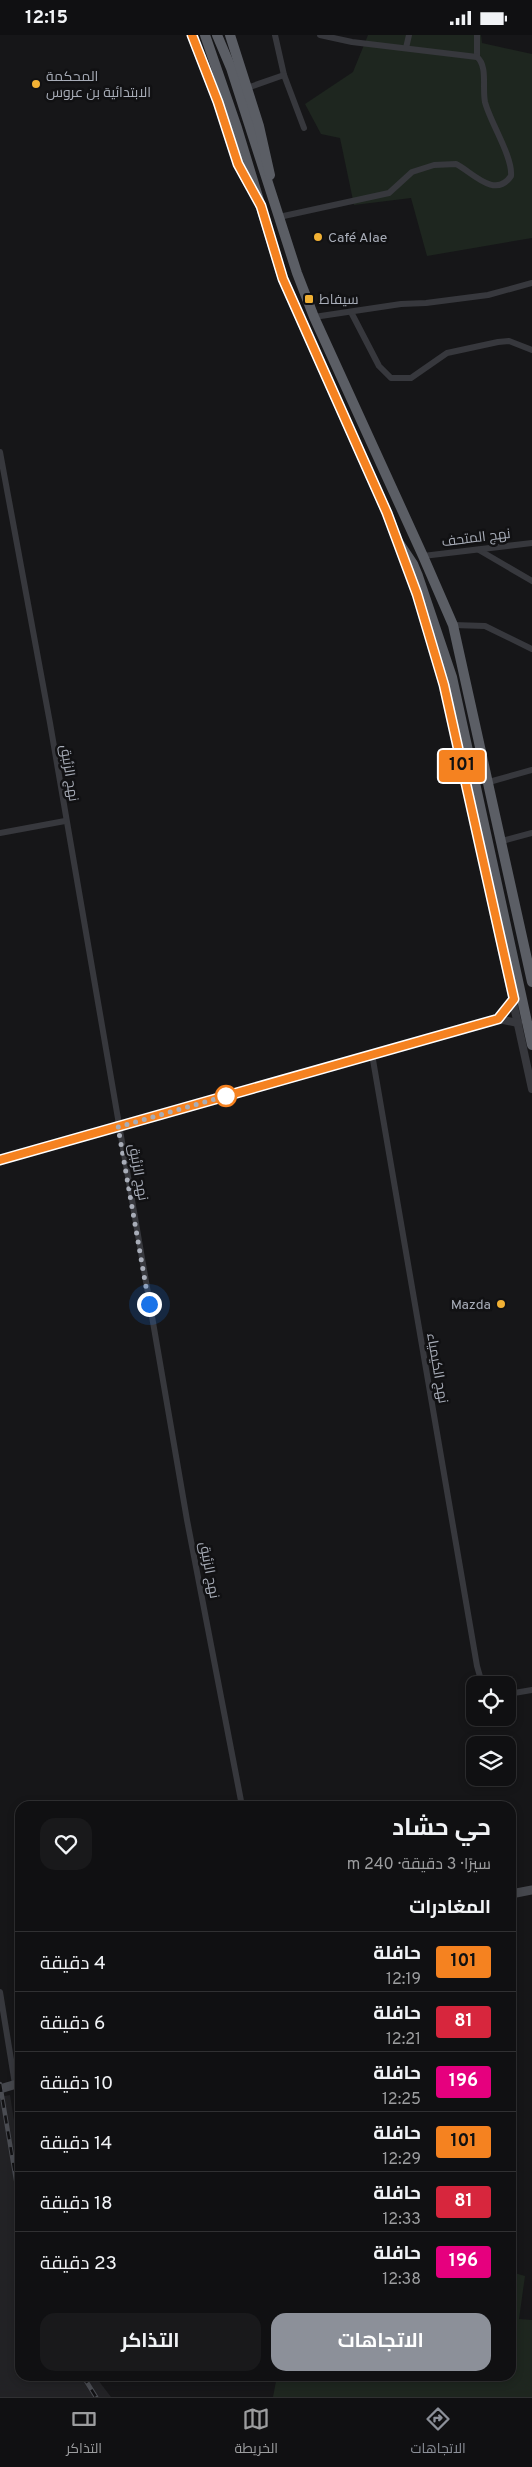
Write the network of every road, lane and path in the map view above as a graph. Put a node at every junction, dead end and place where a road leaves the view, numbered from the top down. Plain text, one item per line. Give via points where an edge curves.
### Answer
1 (192, 35) edge
2 (205, 35) edge
3 (217, 35) edge
4 (230, 35) edge
5 (275, 35) edge
6 (320, 35) edge
7 (409, 35) edge
8 (477, 35) edge
9 (406, 48) junction
10 (477, 57) junction
11 (284, 75) junction
12 (247, 88) junction
13 (304, 128) dead end
14 (272, 193) junction
15 (261, 206) junction
16 (279, 217) junction
17 (532, 283) edge
18 (351, 311) junction
19 (314, 317) junction
20 (532, 350) edge
21 (0, 452) edge
22 (397, 540) junction
23 (532, 543) edge
24 (479, 549) junction
25 (424, 556) junction
26 (532, 581) edge
27 (453, 625) junction
28 (532, 649) edge
29 (532, 770) edge
30 (489, 782) junction
31 (65, 821) junction
32 (0, 833) edge
33 (532, 833) edge
34 (502, 841) junction
35 (532, 982) edge
36 (514, 999) junction
37 (498, 1019) junction
38 (518, 1023) junction
39 (532, 1045) edge
40 (372, 1054) junction
41 (532, 1089) edge
42 (118, 1127) junction
43 (0, 1160) edge
44 (480, 1676) edge
45 (532, 1690) edge
46 (516, 1693) edge
47 (241, 1801) edge
48 (532, 1890) edge
49 (516, 1893) edge
50 (0, 1992) edge
51 (15, 2069) edge
52 (15, 2085) edge
53 (0, 2089) edge

1 - 15 highway via 238,164
2 - 15 highway
3 - 14 highway
4 - 12 highway
5 - 11 street
6 - 9 street
7 - 9 street
8 - 10 street
9 - 10 street
10 - 16 street via 483,65 482,89 486,104 512,171 508,181 486,183 456,163 434,165 412,172 389,193
11 - 12 street
11 - 13 street
12 - 14 highway via 268,159
14 - 16 highway
15 - 22 highway via 283,279
16 - 19 highway
17 - 18 street via 488,295
18 - 19 street
18 - 20 street via 379,366 391,378 411,378 447,353 498,342 510,341
19 - 25 highway
21 - 31 street, نهج الزئبق
22 - 36 street via 444,685
22 - 39 highway via 413,563 452,677
23 - 24 street, نهج المتحف
24 - 25 street, نهج المتحف
24 - 26 street
25 - 27 highway
27 - 28 street via 485,626
27 - 30 highway
29 - 30 street
30 - 34 highway
31 - 32 street
31 - 42 street, نهج الزئبق
33 - 34 street
34 - 35 highway
36 - 37 street
36 - 38 street
37 - 38 street
37 - 40 street
38 - 41 street
40 - 42 street
40 - 44 street, نهج الكيمياء
42 - 43 street
42 - 47 street, نهج الزئبق
45 - 46 street
48 - 49 main road
50 - 51 street
52 - 53 main road

